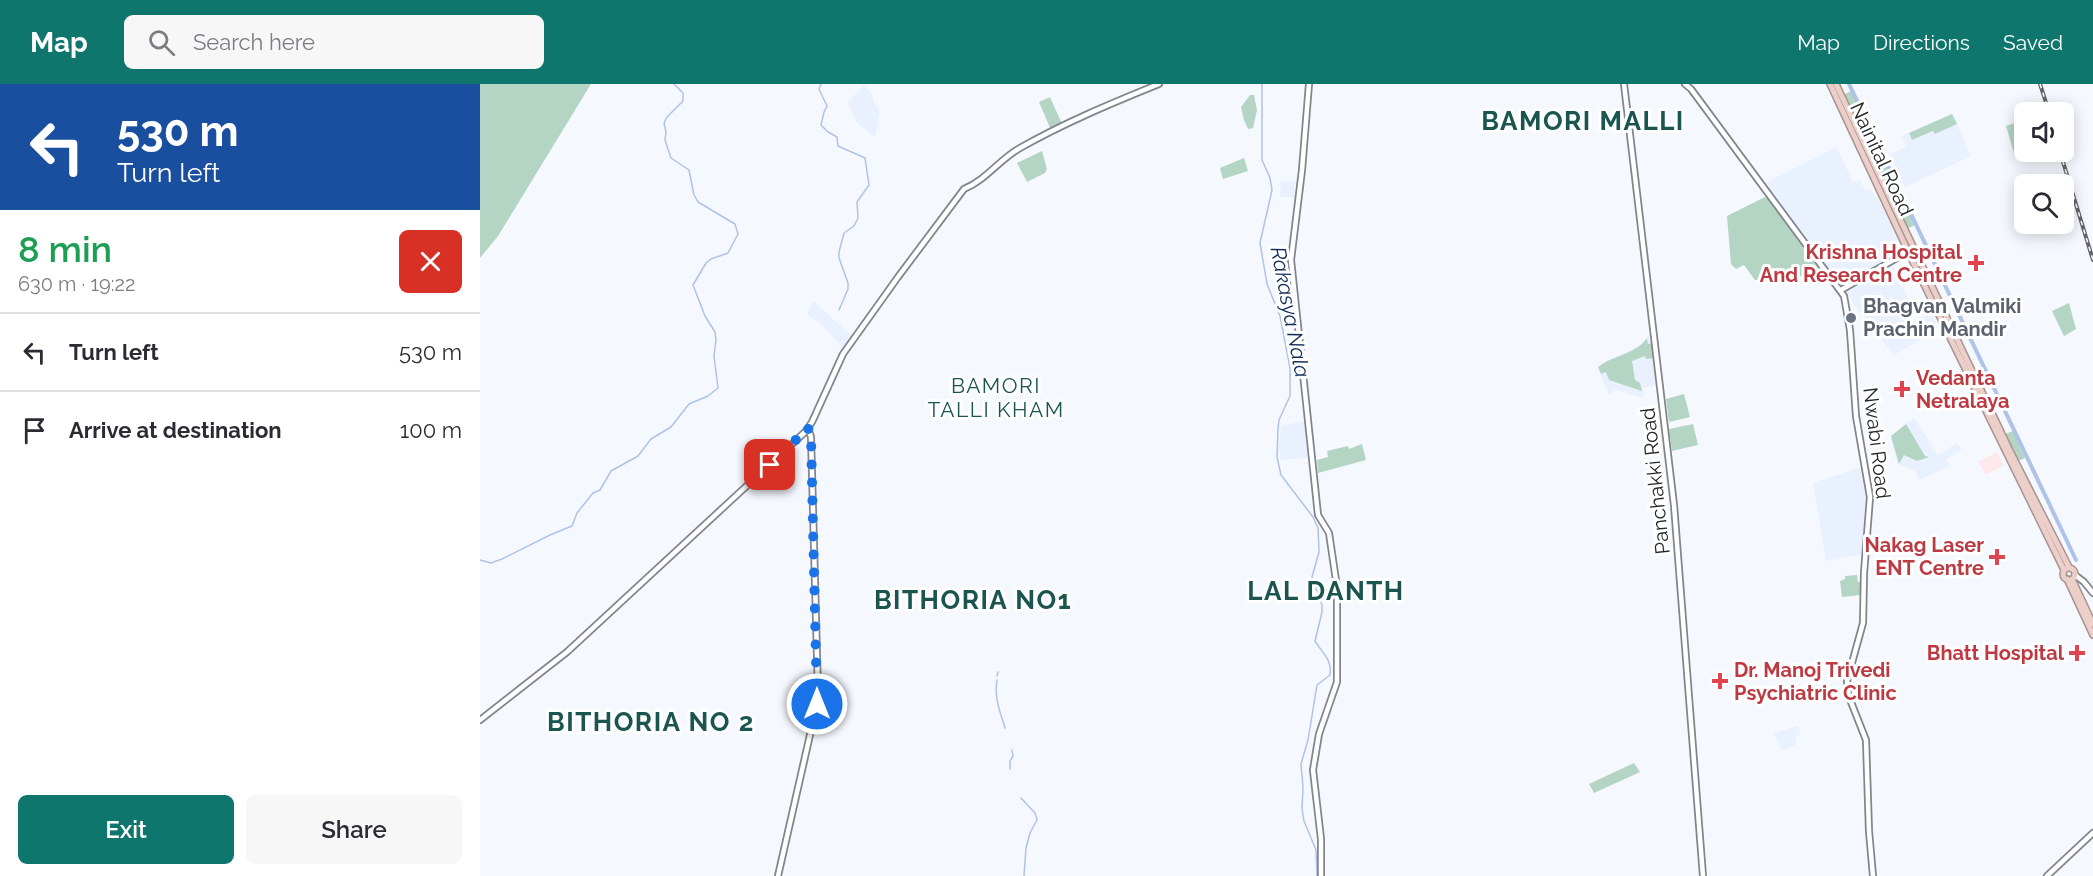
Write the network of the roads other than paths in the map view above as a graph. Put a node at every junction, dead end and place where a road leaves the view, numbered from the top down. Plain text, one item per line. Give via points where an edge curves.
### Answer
1 (1159, 84) edge
2 (1309, 84) edge
3 (1624, 84) edge
4 (1685, 84) edge
5 (1830, 84) edge
6 (1836, 84) edge
7 (1860, 140) junction
8 (1908, 251) junction
9 (1924, 276) junction
10 (1841, 290) junction
11 (808, 428) junction
12 (2066, 569) junction
13 (2071, 578) junction
14 (2093, 593) edge
15 (2093, 624) edge
16 (2093, 635) edge
17 (480, 720) edge
18 (2093, 833) edge
19 (778, 876) edge
20 (1322, 876) edge
21 (1703, 876) edge
22 (1873, 876) edge
23 (2047, 876) edge

1 - 11 street via 1017,149 964,189 843,354
2 - 20 street via 1291,260 1318,515 1329,533 1336,575 1337,682 1319,734 1313,770
3 - 21 street, Panchakki Road via 1674,507
4 - 10 street, Nwabi Road
5 - 7 highway, Nainital Road
6 - 7 highway, Nainital Road
7 - 8 highway, Nainital Road
7 - 9 highway, Nainital Road
8 - 9 highway, Nainital Road
8 - 10 street
9 - 12 highway, Nainital Road
10 - 22 street, Nwabi Road via 1850,330 1857,422 1870,497 1863,624 1848,681 1849,697 1866,740
11 - 17 street via 572,648
11 - 19 street via 818,695
12 - 13 highway via 2063,577
12 - 13 highway via 2074,570
13 - 14 street via 2084,582
13 - 15 highway
13 - 16 highway
18 - 23 street

